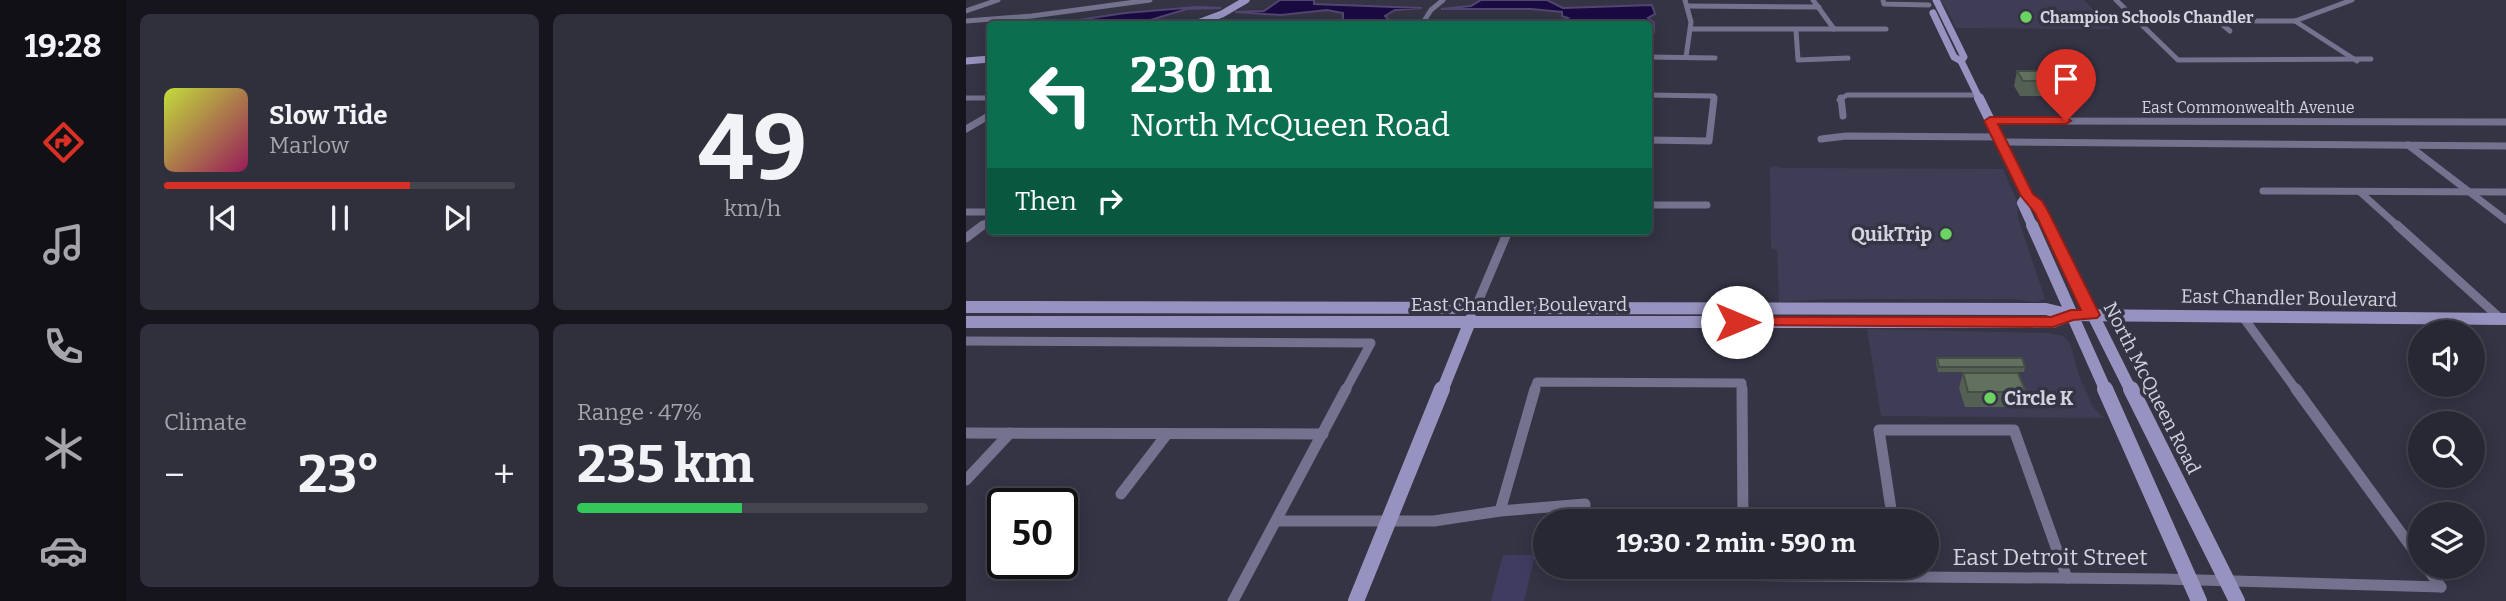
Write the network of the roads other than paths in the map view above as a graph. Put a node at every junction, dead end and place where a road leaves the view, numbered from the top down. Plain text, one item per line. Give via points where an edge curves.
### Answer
1 (998, 0) edge
2 (1150, 0) edge
3 (1246, 0) edge
4 (1443, 0) edge
5 (1813, 0) edge
6 (2116, 0) edge
7 (2352, 0) edge
8 (1884, 2) edge
9 (1933, 2) edge
10 (1686, 3) edge
11 (1819, 7) junction
12 (966, 11) edge
13 (1532, 17) dead end
14 (966, 21) edge
15 (1202, 21) edge
16 (1423, 21) edge
17 (1527, 21) edge
18 (2138, 21) junction
19 (2218, 21) junction
20 (2295, 21) junction
21 (1691, 29) junction
22 (1834, 29) junction
23 (1886, 29) dead end
24 (1796, 30) junction
25 (2230, 31) dead end
26 (1652, 57) edge
27 (1686, 57) junction
28 (1715, 58) dead end
29 (1848, 58) dead end
30 (987, 59) edge
31 (2371, 59) dead end
32 (2357, 61) junction
33 (969, 62) edge
34 (1652, 95) edge
35 (1978, 95) junction
36 (966, 98) edge
37 (987, 98) edge
38 (987, 117) edge
39 (1843, 117) dead end
40 (1990, 121) junction
41 (2506, 122) edge
42 (966, 129) edge
43 (1821, 139) dead end
44 (1652, 140) edge
45 (2000, 140) junction
46 (2408, 145) junction
47 (2506, 146) edge
48 (2263, 191) dead end
49 (2360, 192) junction
50 (2470, 192) junction
51 (2506, 192) edge
52 (2027, 196) junction
53 (1652, 205) edge
54 (1707, 205) dead end
55 (966, 212) edge
56 (987, 212) edge
57 (2506, 220) edge
58 (987, 222) edge
59 (1506, 235) edge
60 (966, 238) edge
61 (966, 307) edge
62 (1475, 309) junction
63 (1760, 315) junction
64 (2071, 315) junction
65 (2092, 315) junction
66 (2243, 317) junction
67 (2504, 319) edge
68 (966, 322) edge
69 (1469, 324) junction
70 (966, 341) edge
71 (966, 433) edge
72 (1010, 433) junction
73 (1167, 434) junction
74 (1323, 434) junction
75 (966, 481) edge
76 (1121, 494) dead end
77 (1585, 509) edge
78 (1743, 509) edge
79 (1891, 509) edge
80 (1500, 511) junction
81 (1276, 521) junction
82 (1388, 522) junction
83 (2408, 543) edge
84 (1939, 573) edge
85 (2067, 578) junction
86 (2189, 579) junction
87 (2435, 579) edge
88 (2227, 581) junction
89 (1233, 601) edge
90 (1356, 601) edge
91 (2199, 601) edge
92 (2237, 601) edge

1 - 12 street
2 - 14 street
3 - 15 main road
4 - 16 street
5 - 11 street
6 - 18 street
7 - 20 street
8 - 9 street
9 - 35 main road, North McQueen Road via 1965,57 1961,61
10 - 11 street
10 - 21 street
11 - 22 street
13 - 17 street
18 - 19 street
18 - 32 street via 2178,60
19 - 20 street
19 - 25 street
20 - 32 street
21 - 24 street
21 - 27 street
22 - 23 street
22 - 24 street
24 - 29 street via 1798,60
26 - 27 street
27 - 28 street
30 - 33 main road
31 - 32 street
34 - 44 street via 1714,96 1709,141
35 - 39 street via 1841,96
35 - 40 main road, North McQueen Road
36 - 37 street
38 - 42 street
40 - 41 street, East Commonwealth Avenue
40 - 45 main road, North McQueen Road
43 - 45 street
45 - 46 street
45 - 52 main road, North McQueen Road
46 - 47 street
46 - 50 street
48 - 49 street
49 - 50 street
49 - 67 street
50 - 51 street
50 - 57 street
52 - 64 main road, North McQueen Road via 2022,203
52 - 65 main road, North McQueen Road via 2037,204
53 - 54 street
55 - 56 street
58 - 60 street
59 - 62 street
61 - 62 main road, East Chandler Boulevard
62 - 63 main road, East Chandler Boulevard
62 - 69 main road
63 - 64 main road, East Chandler Boulevard via 2053,322
63 - 69 main road, East Chandler Boulevard
64 - 65 main road, East Chandler Boulevard
64 - 86 main road, North McQueen Road
65 - 66 main road, East Chandler Boulevard
65 - 88 main road, North McQueen Road
66 - 67 main road, East Chandler Boulevard
66 - 83 street
68 - 69 main road, East Chandler Boulevard
69 - 82 main road
70 - 74 street via 1371,343
71 - 72 street
72 - 73 street
72 - 75 street
73 - 74 street
73 - 76 street
74 - 81 street
77 - 80 street via 1585,503
78 - 80 street via 1742,383 1537,382
79 - 85 street via 1879,430 2014,430
80 - 82 street
81 - 82 street
81 - 89 street
82 - 90 main road
84 - 85 street, East Detroit Street
85 - 86 street, East Detroit Street
86 - 88 street, East Detroit Street
86 - 91 main road, North McQueen Road
87 - 88 street, East Detroit Street via 2441,586
88 - 92 main road, North McQueen Road

